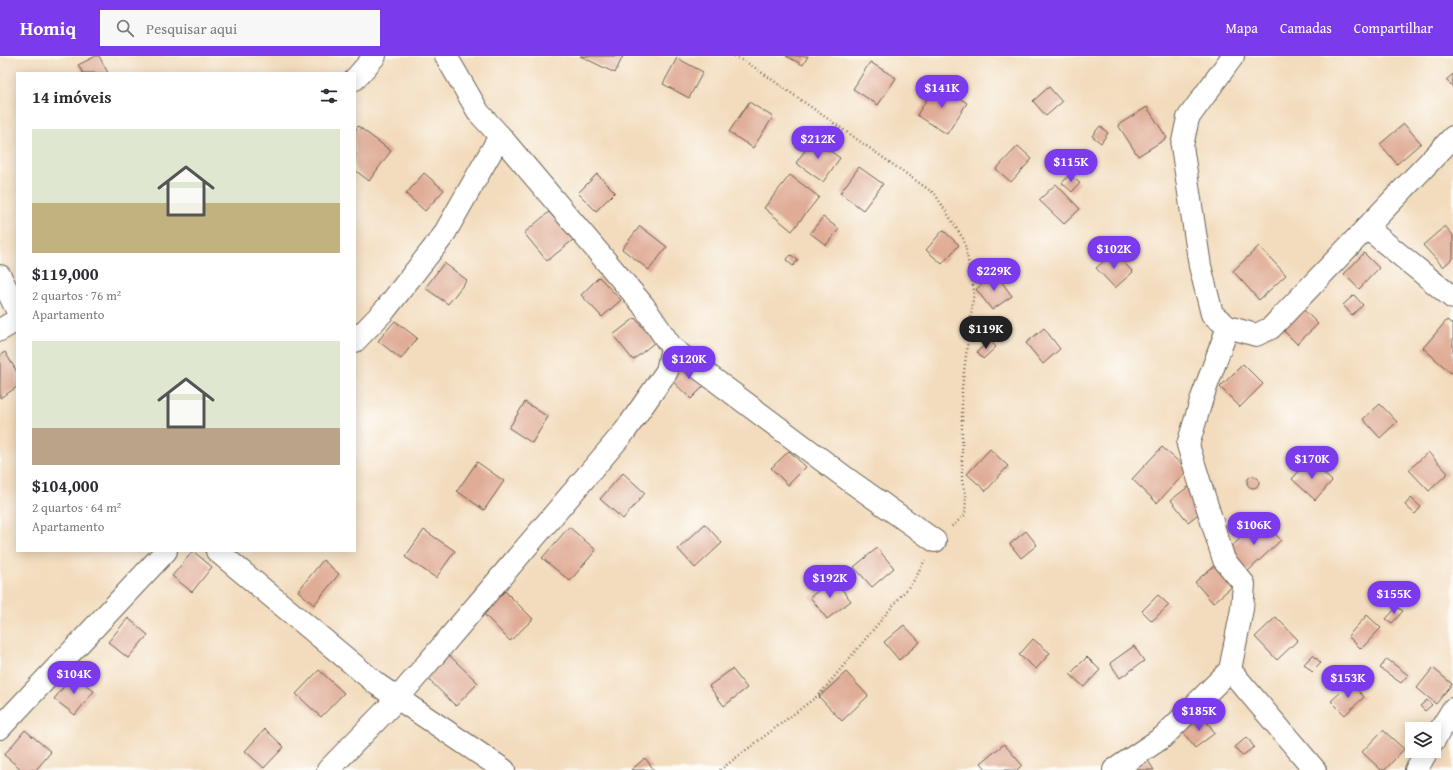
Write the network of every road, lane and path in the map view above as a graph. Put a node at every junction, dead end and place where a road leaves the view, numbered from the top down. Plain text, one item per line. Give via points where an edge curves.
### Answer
1 (375, 56) edge
2 (446, 56) edge
3 (734, 56) edge
4 (1233, 56) edge
5 (356, 78) edge
6 (500, 136) junction
7 (1453, 137) edge
8 (1367, 228) junction
9 (0, 276) edge
10 (1453, 298) edge
11 (15, 306) edge
12 (1228, 327) junction
13 (0, 330) edge
14 (356, 340) edge
15 (672, 348) junction
16 (935, 541) junction
17 (165, 552) edge
18 (218, 552) edge
19 (1230, 670) junction
20 (398, 698) junction
21 (1453, 709) edge
22 (0, 728) edge
23 (1441, 729) edge
24 (1424, 758) edge
25 (328, 770) edge
26 (504, 770) edge
27 (720, 770) edge
28 (1114, 770) edge
29 (1315, 770) edge
30 (1416, 770) edge

1 - 5 street
2 - 6 street via 479,113
3 - 16 path via 751,65 935,194 964,240 974,291 962,388 962,481 966,496 965,515
4 - 12 street via 1188,118 1182,146 1202,273 1212,314
6 - 14 street via 443,236 384,310
6 - 15 street via 643,305
7 - 8 street
8 - 10 street
8 - 12 street via 1271,328 1256,335
9 - 11 street
11 - 13 street
12 - 19 street via 1188,445 1224,560 1244,584 1242,609
15 - 16 street
15 - 20 street via 667,371 625,431
16 - 27 path via 915,579 820,694
17 - 22 street
18 - 20 street via 378,685
19 - 28 street via 1163,738
19 - 29 street
20 - 25 street
20 - 26 street
21 - 23 street
24 - 30 street

